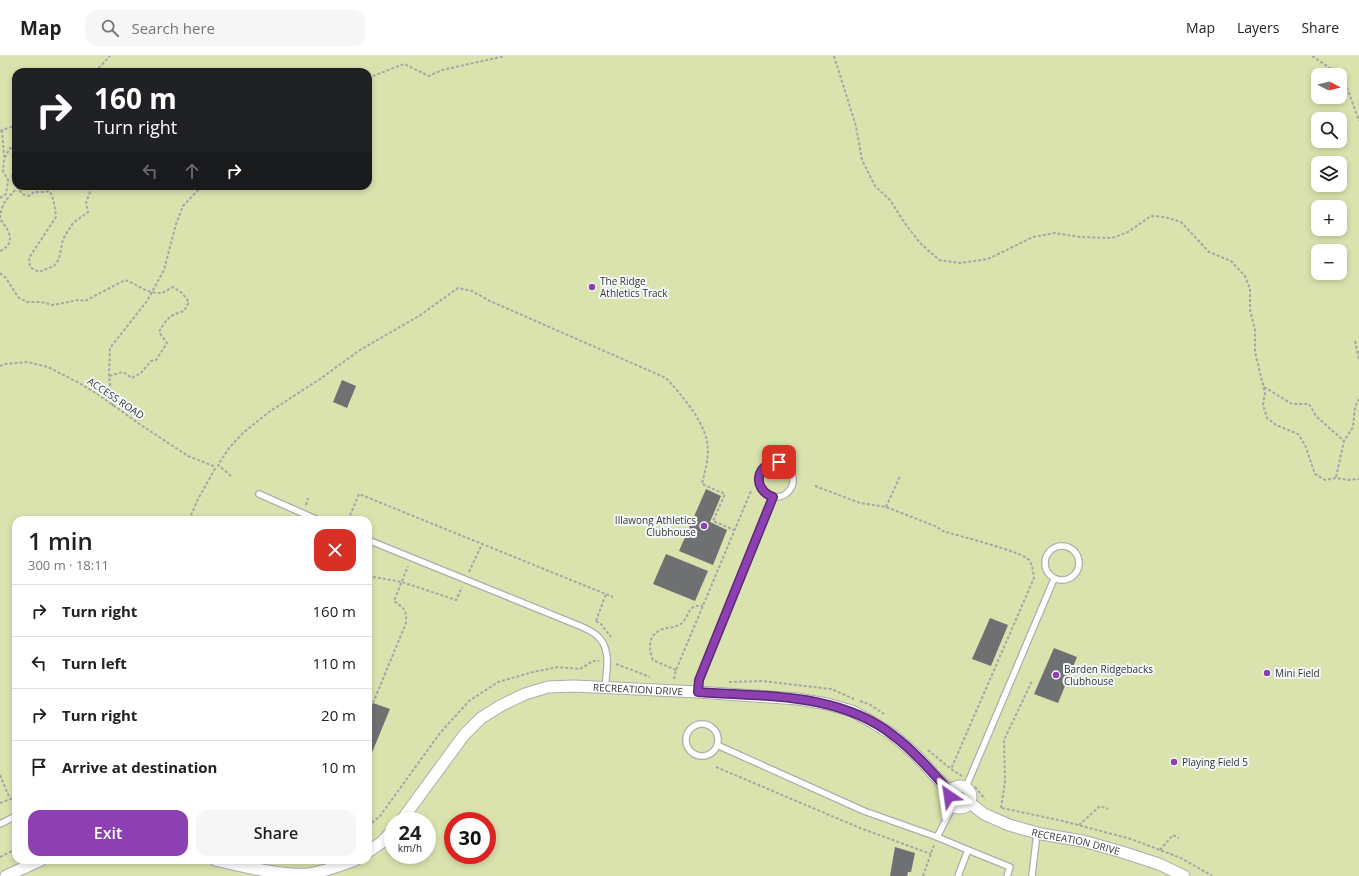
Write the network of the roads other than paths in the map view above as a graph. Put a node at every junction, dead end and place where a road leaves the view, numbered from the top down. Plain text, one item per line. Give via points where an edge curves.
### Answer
1 (259, 494) dead end
2 (773, 497) junction
3 (309, 516) edge
4 (372, 542) edge
5 (1054, 579) junction
6 (605, 687) junction
7 (698, 692) junction
8 (717, 745) junction
9 (968, 784) junction
10 (950, 792) junction
11 (970, 803) junction
12 (953, 806) junction
13 (408, 812) edge
14 (12, 818) edge
15 (0, 824) edge
16 (1037, 833) junction
17 (937, 837) junction
18 (384, 840) edge
19 (372, 849) edge
20 (968, 850) junction
21 (33, 864) edge
22 (234, 864) edge
23 (344, 864) edge
24 (6, 876) edge
25 (958, 876) edge
26 (1007, 876) edge
27 (1032, 876) edge
28 (1184, 876) edge

1 - 3 lane
2 - 2 lane via 763,492 760,487 760,471 768,464 779,462 789,467 793,483 784,495
2 - 7 lane via 699,680
4 - 6 lane via 595,634 604,642 607,660
5 - 5 lane via 1045,566 1050,550 1060,546 1075,551 1080,561 1078,571 1065,580
5 - 9 lane
6 - 7 street, RECREATION DRIVE
6 - 13 street, RECREATION DRIVE via 548,687 525,694 481,718 464,735
7 - 10 street, RECREATION DRIVE via 798,699 852,711 894,735
8 - 8 lane via 707,755 700,756 688,748 687,734 697,724 710,726 718,738
8 - 17 lane via 864,811
9 - 10 street via 957,786
9 - 11 street
10 - 12 street via 949,799
11 - 12 street via 962,808
11 - 16 street, RECREATION DRIVE via 984,814 1003,823
12 - 17 lane
14 - 15 lane
16 - 27 lane
16 - 28 street, RECREATION DRIVE via 1083,841 1122,852 1159,864
17 - 20 lane
18 - 19 street
20 - 25 lane
20 - 26 lane via 1010,867
21 - 24 street
22 - 23 street via 283,874 306,874

